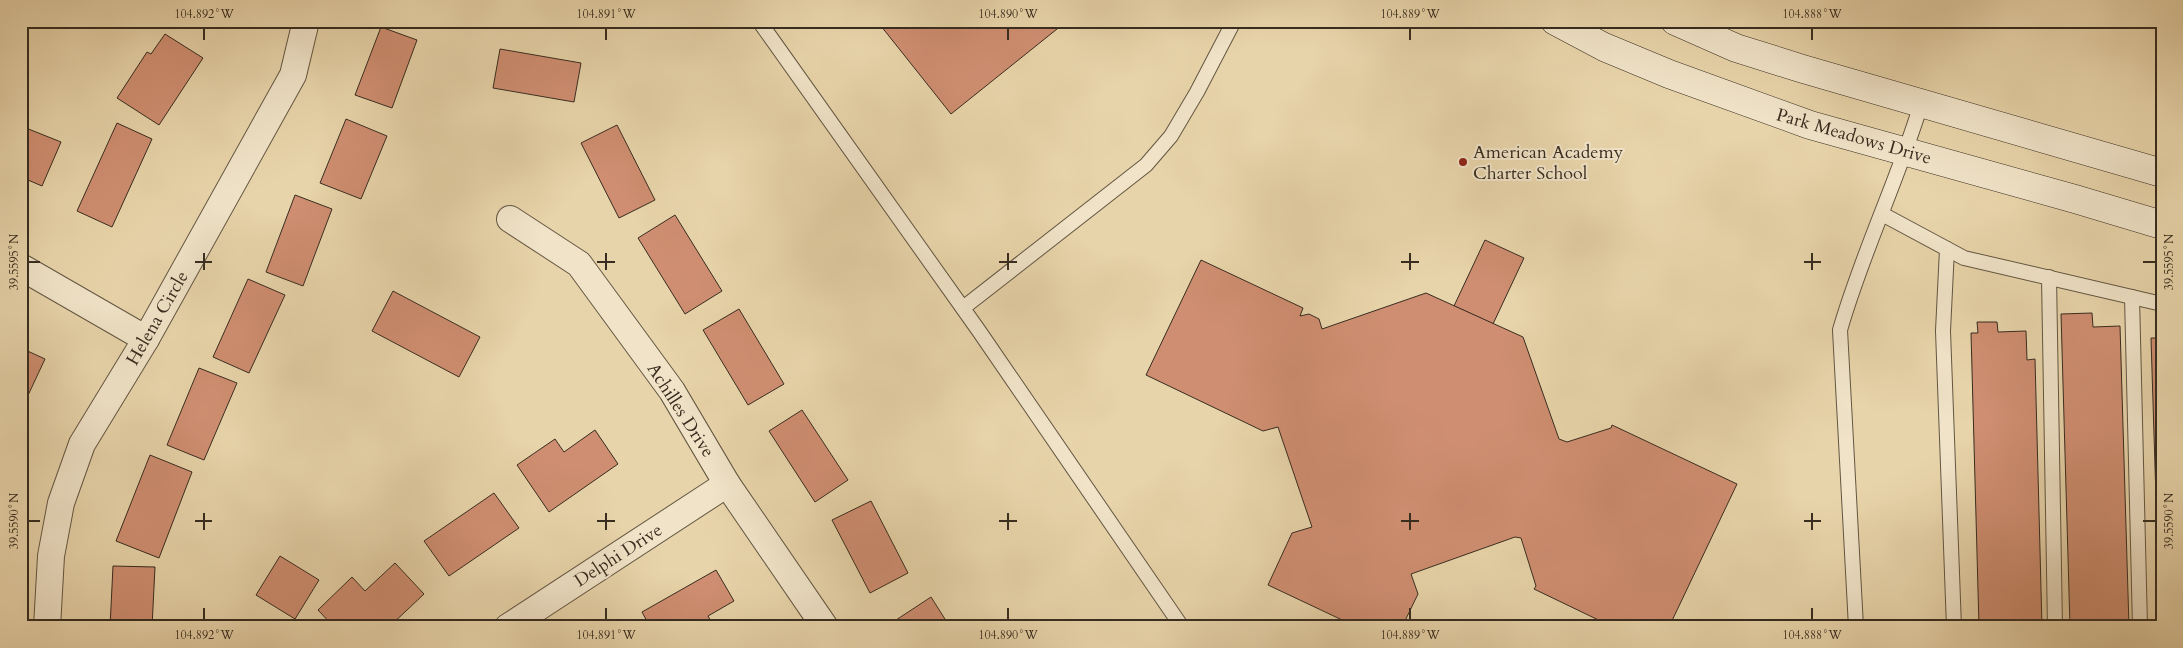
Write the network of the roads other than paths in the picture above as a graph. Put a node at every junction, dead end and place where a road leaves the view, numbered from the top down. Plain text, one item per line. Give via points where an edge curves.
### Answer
1 (306, 21) edge
2 (759, 21) edge
3 (1234, 21) edge
4 (1555, 21) edge
5 (1675, 21) edge
6 (1921, 104) junction
7 (1906, 152) junction
8 (2162, 173) edge
9 (1882, 214) junction
10 (510, 219) dead end
11 (2162, 225) edge
12 (1947, 249) junction
13 (21, 267) edge
14 (2049, 277) junction
15 (2132, 297) junction
16 (2162, 304) edge
17 (962, 308) junction
18 (146, 339) junction
19 (727, 484) junction
20 (47, 627) edge
21 (508, 627) edge
22 (825, 627) edge
23 (1182, 627) edge
24 (1856, 627) edge
25 (1954, 627) edge
26 (2056, 627) edge
27 (2140, 627) edge

1 - 18 street, Helena Circle via 292,75
2 - 17 lane
3 - 17 lane via 1171,136 1146,166
4 - 7 main road, Park Meadows Drive via 1612,50 1731,98 1810,125
5 - 6 main road via 1736,48
6 - 7 lane
6 - 8 main road
7 - 9 lane
7 - 11 main road, Park Meadows Drive
9 - 12 lane
9 - 24 lane via 1848,300 1840,330
10 - 19 street, Achilles Drive via 579,264 672,392
12 - 14 lane via 1964,258
12 - 25 lane via 1943,331
13 - 18 street
14 - 15 lane
14 - 26 lane
15 - 16 lane
15 - 27 lane
17 - 23 lane
18 - 20 street, Helena Circle via 82,444 61,503 51,556
19 - 21 street, Delphi Drive
19 - 22 street, Achilles Drive

